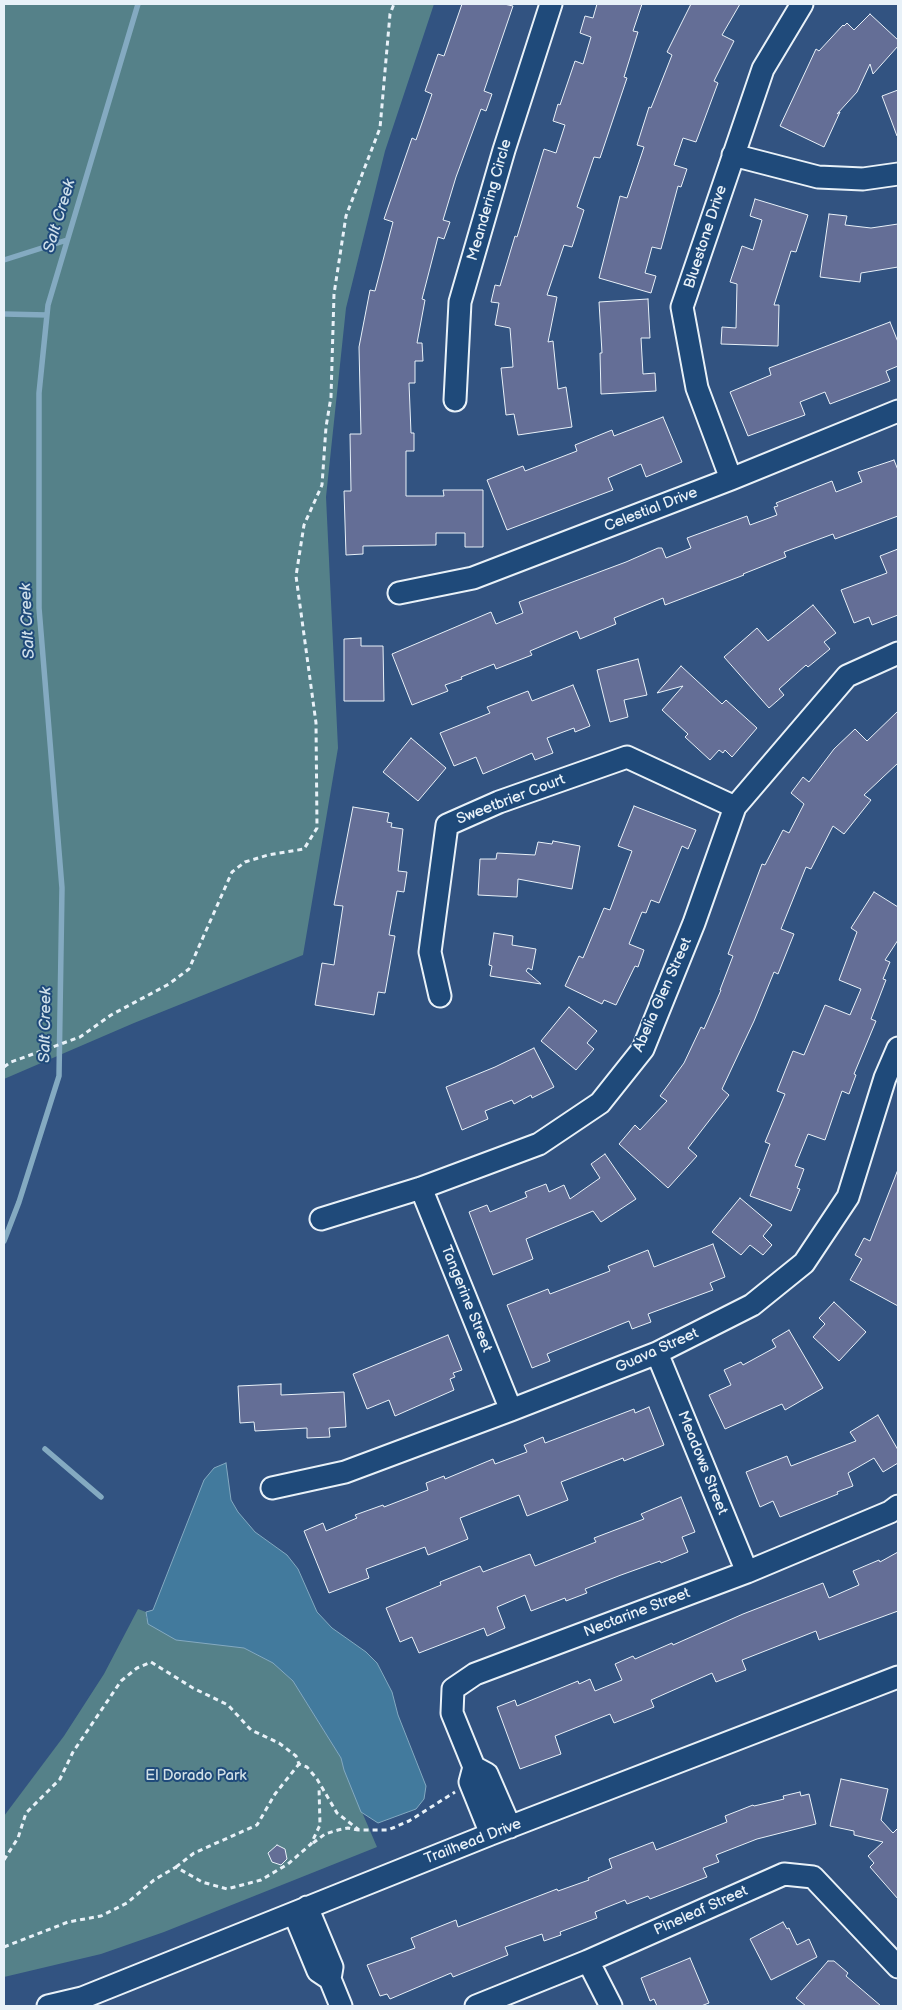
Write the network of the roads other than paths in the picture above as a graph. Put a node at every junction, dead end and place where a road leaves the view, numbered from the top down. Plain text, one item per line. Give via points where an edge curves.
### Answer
1 (551, 4) edge
2 (802, 4) edge
3 (733, 155) junction
4 (898, 174) edge
5 (455, 400) dead end
6 (898, 411) edge
7 (731, 479) junction
8 (399, 593) dead end
9 (898, 654) edge
10 (735, 807) junction
11 (440, 996) dead end
12 (898, 1048) edge
13 (421, 1188) junction
14 (321, 1219) dead end
15 (657, 1353) junction
16 (511, 1410) junction
17 (272, 1488) dead end
18 (898, 1506) edge
19 (747, 1572) junction
20 (898, 1677) edge
21 (501, 1831) junction
22 (301, 1910) junction
23 (588, 1961) junction
24 (898, 1967) edge
25 (48, 2006) edge
26 (341, 2006) edge
27 (476, 2006) edge
28 (610, 2006) edge

1 - 5 street, Meandering Circle via 460,302
2 - 3 street, Bluestone Drive via 763,69
3 - 4 street via 818,177 863,179
3 - 7 street, Bluestone Drive via 682,307 697,388
6 - 7 street, Celestial Drive
7 - 8 street, Celestial Drive via 473,578
9 - 10 street, Abelia Glen Street via 847,676
10 - 11 street, Sweetbrier Court via 628,757 499,802 447,825 430,952
10 - 13 street, Abelia Glen Street via 694,923 643,1048 600,1103 539,1144
12 - 15 street, Guava Street via 885,1078 848,1197 804,1263 752,1305
13 - 14 street, Abelia Glen Street
13 - 16 street, Tangerine Street
15 - 16 street, Guava Street
15 - 19 street, Meadows Street
16 - 17 street, Guava Street via 345,1472
18 - 19 street, Nectarine Street
19 - 21 street, Nectarine Street via 475,1674 453,1689 452,1713 474,1767 470,1782
20 - 21 street, Trailhead Drive
21 - 22 street, Trailhead Drive
22 - 25 street, Trailhead Drive via 82,1998
22 - 26 street via 332,1967 330,1979
23 - 24 street, Pineleaf Street via 784,1874 813,1877
23 - 27 street, Pineleaf Street
23 - 28 street

